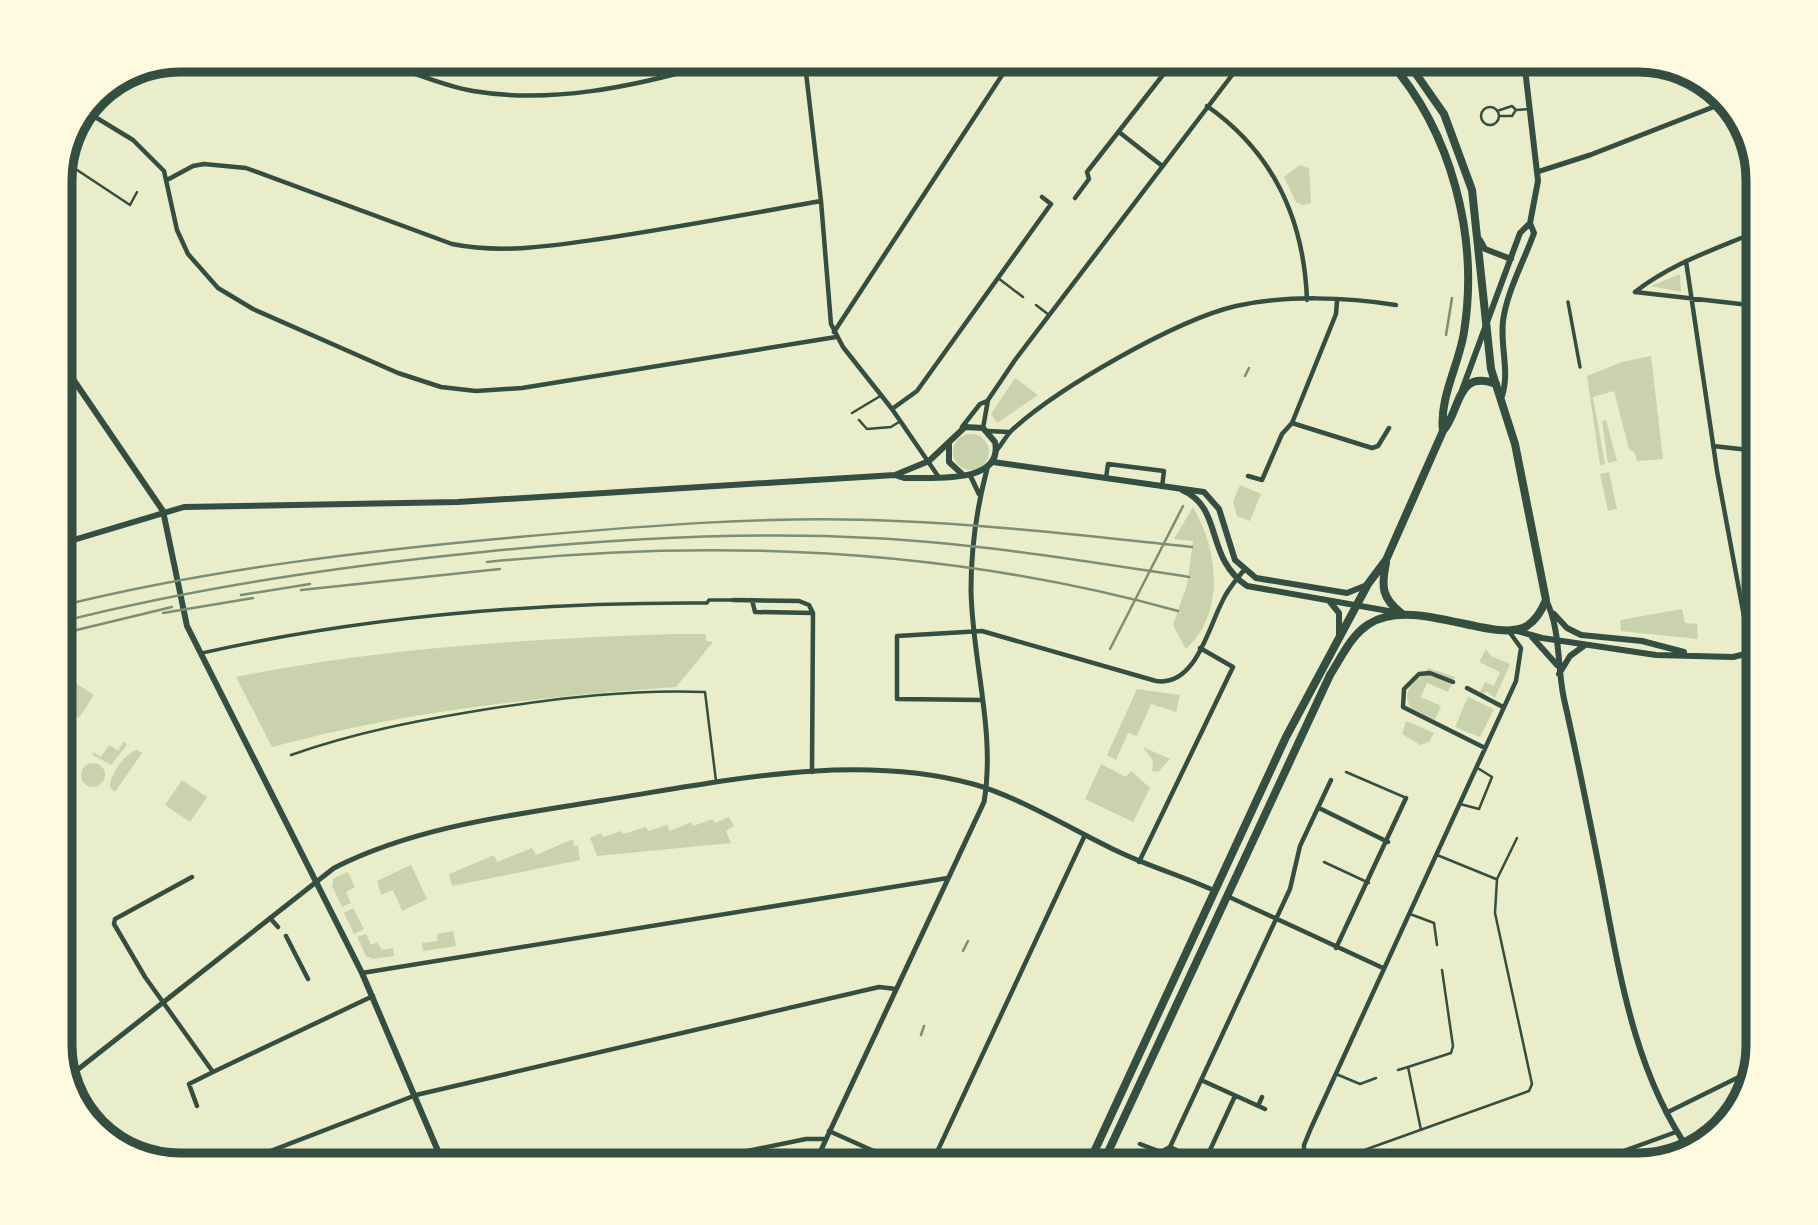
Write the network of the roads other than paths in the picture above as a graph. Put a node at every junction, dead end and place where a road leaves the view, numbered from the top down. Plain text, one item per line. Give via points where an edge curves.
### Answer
1 (411, 72) edge
2 (677, 72) edge
3 (806, 72) edge
4 (1004, 72) edge
5 (1165, 72) edge
6 (1232, 72) edge
7 (1397, 72) edge
8 (1414, 72) edge
9 (1525, 72) edge
10 (1207, 106) junction
11 (1716, 106) edge
12 (1529, 109) junction
13 (1516, 110) junction
14 (1498, 113) junction
15 (93, 116) edge
16 (1119, 132) junction
17 (1161, 165) junction
18 (73, 167) edge
19 (1537, 172) junction
20 (167, 180) junction
21 (137, 192) dead end
22 (1042, 197) dead end
23 (1075, 198) dead end
24 (821, 201) junction
25 (1530, 223) junction
26 (1746, 236) edge
27 (1480, 240) junction
28 (1511, 259) junction
29 (1686, 261) junction
30 (1520, 273) junction
31 (998, 278) junction
32 (1023, 297) dead end
33 (1691, 299) junction
34 (1307, 300) junction
35 (1337, 301) junction
36 (1568, 302) dead end
37 (1036, 305) dead end
38 (1396, 305) dead end
39 (1746, 305) edge
40 (1049, 315) junction
41 (1486, 322) junction
42 (835, 334) junction
43 (1580, 367) dead end
44 (72, 378) edge
45 (1496, 384) junction
46 (1462, 390) junction
47 (882, 396) junction
48 (1502, 396) junction
49 (988, 400) junction
50 (892, 409) junction
51 (852, 413) dead end
52 (859, 420) dead end
53 (901, 421) junction
54 (1292, 423) junction
55 (1389, 428) dead end
56 (959, 430) junction
57 (986, 430) junction
58 (1443, 431) junction
59 (1010, 432) junction
60 (948, 444) junction
61 (1713, 446) junction
62 (1746, 450) edge
63 (996, 451) junction
64 (929, 461) junction
65 (993, 462) junction
66 (987, 469) junction
67 (961, 474) junction
68 (895, 475) junction
69 (970, 475) junction
70 (938, 476) junction
71 (1248, 476) dead end
72 (1106, 479) junction
73 (1162, 487) junction
74 (1178, 489) junction
75 (979, 494) junction
76 (163, 511) junction
77 (72, 540) edge
78 (1386, 560) junction
79 (1244, 570) junction
80 (1237, 579) junction
81 (1368, 584) junction
82 (733, 600) joint
83 (752, 600) junction
84 (1546, 600) junction
85 (1330, 602) junction
86 (1356, 606) junction
87 (813, 613) junction
88 (1401, 613) junction
89 (1553, 613) junction
90 (1746, 627) edge
91 (1511, 630) junction
92 (975, 631) junction
93 (1531, 636) junction
94 (1339, 637) junction
95 (1557, 640) junction
96 (1585, 645) junction
97 (1200, 648) junction
98 (200, 653) junction
99 (1688, 653) junction
100 (1746, 655) edge
101 (1424, 664) dead end
102 (1558, 667) junction
103 (1422, 673) junction
104 (1559, 676) junction
105 (1453, 682) dead end
106 (1468, 688) dead end
107 (982, 701) junction
108 (1503, 707) junction
109 (1485, 748) junction
110 (291, 755) dead end
111 (1476, 767) junction
112 (1346, 772) dead end
113 (812, 773) junction
114 (1331, 780) dead end
115 (716, 783) junction
116 (986, 788) junction
117 (1406, 798) joint
118 (1459, 804) junction
119 (1319, 808) junction
120 (1086, 835) junction
121 (1517, 838) dead end
122 (1388, 842) junction
123 (1437, 855) junction
124 (1139, 862) junction
125 (1324, 862) dead end
126 (192, 877) dead end
127 (948, 878) junction
128 (317, 879) junction
129 (1497, 879) junction
130 (1369, 883) junction
131 (1215, 891) junction
132 (1227, 896) junction
133 (1410, 914) junction
134 (270, 917) junction
135 (1275, 921) junction
136 (278, 927) dead end
137 (286, 936) dead end
138 (1437, 945) dead end
139 (1336, 948) junction
140 (1383, 968) junction
141 (1442, 970) dead end
142 (362, 973) junction
143 (309, 979) dead end
144 (897, 990) junction
145 (373, 996) junction
146 (162, 1003) junction
147 (1408, 1067) junction
148 (1398, 1070) dead end
149 (213, 1072) junction
150 (75, 1073) edge
151 (1335, 1074) junction
152 (1742, 1075) edge
153 (1376, 1079) dead end
154 (1201, 1080) junction
155 (416, 1095) junction
156 (1235, 1096) junction
157 (1262, 1097) dead end
158 (197, 1105) dead end
159 (1258, 1106) junction
160 (1265, 1109) dead end
161 (1665, 1113) junction
162 (1420, 1130) junction
163 (829, 1131) junction
164 (1676, 1132) junction
165 (824, 1139) junction
166 (1684, 1143) edge
167 (1140, 1144) dead end
168 (1170, 1147) junction
169 (267, 1153) edge
170 (439, 1153) edge
171 (740, 1153) edge
172 (819, 1153) edge
173 (877, 1153) edge
174 (937, 1153) edge
175 (1094, 1153) edge
176 (1108, 1153) edge
177 (1183, 1153) edge
178 (1209, 1153) edge
179 (1304, 1153) edge
180 (1356, 1153) dead end
181 (1620, 1153) edge

1 - 2 street via 471,91 534,96 598,90
3 - 24 street
4 - 42 street
5 - 16 street
6 - 10 street
7 - 58 highway via 1436,130 1460,212 1466,312 1441,418
8 - 27 highway via 1454,134 1472,190
9 - 12 main road
10 - 17 street
10 - 34 street via 1247,139 1284,193 1303,244
11 - 19 street
12 - 13 lane
12 - 19 main road
13 - 14 lane via 1512,106
13 - 14 lane via 1512,116
14 - 14 lane via 1486,108 1482,120 1491,125
15 - 20 street via 145,149
16 - 17 street
16 - 23 street via 1087,172 1089,179
17 - 40 street
18 - 21 lane via 130,205
19 - 25 main road
20 - 24 street via 204,164 246,168 452,244 482,250 630,234
20 - 42 street via 177,230 188,254 218,288 350,353 441,387 476,391 522,388
22 - 31 street via 1051,204
24 - 42 street via 828,315
25 - 28 main road via 1521,229
25 - 30 main road via 1534,233
26 - 29 street
27 - 28 main road via 1485,249
27 - 41 highway
28 - 30 main road via 1511,266
28 - 41 main road
29 - 33 street
29 - 33 street via 1636,292
30 - 48 main road via 1503,318 1508,378
31 - 32 lane
31 - 50 street via 917,391
33 - 39 street
33 - 61 street
34 - 35 street
34 - 59 street via 1239,305 1185,326 1084,379
35 - 38 street
35 - 54 street
36 - 43 street
37 - 40 lane
40 - 49 street
41 - 45 highway
41 - 46 main road
42 - 47 street
44 - 76 main road
45 - 46 highway via 1477,381
45 - 48 highway
46 - 58 highway via 1452,421
47 - 50 street
47 - 51 lane
48 - 84 highway
49 - 56 street
49 - 57 street
50 - 53 street
52 - 53 lane via 867,429 891,427
53 - 64 street
54 - 55 street via 1372,449
54 - 71 street via 1282,433 1262,480
56 - 57 main road via 971,426
56 - 60 main road
57 - 59 street
57 - 63 main road
58 - 78 highway
59 - 63 street
60 - 64 main road
60 - 67 main road via 949,462
61 - 62 street
61 - 90 street
63 - 65 main road
64 - 68 main road
64 - 70 street
65 - 66 main road
65 - 72 main road
66 - 69 main road
66 - 75 street
67 - 69 main road
67 - 70 main road
68 - 70 main road
68 - 76 main road via 458,502 184,506
69 - 75 street
72 - 73 main road
72 - 73 street via 1108,464 1153,469 1164,471
73 - 74 main road
74 - 79 main road via 1195,490 1212,499 1232,552
74 - 80 main road via 1202,504 1224,563
75 - 92 street via 972,583
76 - 77 main road
76 - 98 main road via 184,616
78 - 81 highway
78 - 88 highway via 1382,590
79 - 80 street
79 - 81 main road via 1272,583 1341,592 1354,593
80 - 85 main road via 1258,589
80 - 97 street
81 - 86 highway
82 - 83 street
82 - 98 street via 571,606 373,622
83 - 87 street via 799,601
83 - 87 street via 755,612
84 - 89 main road
84 - 91 highway via 1534,620
85 - 86 main road
85 - 94 main road via 1341,620
86 - 88 main road
86 - 94 highway
87 - 113 street
88 - 91 highway
88 - 132 highway via 1364,627 1340,659
89 - 95 main road
89 - 99 main road via 1581,635 1665,645
91 - 93 main road
91 - 108 street via 1521,648 1516,681
92 - 97 street via 1163,682 1184,674
92 - 107 street
92 - 107 street via 897,636 895,697
93 - 95 main road
93 - 102 main road
94 - 131 highway
95 - 96 main road
95 - 102 main road
96 - 99 main road via 1664,655
96 - 104 main road via 1570,656
97 - 124 street via 1233,667
98 - 128 main road
99 - 100 main road
101 - 103 street
102 - 104 main road
103 - 105 street
103 - 109 street via 1407,684 1403,707
104 - 161 main road via 1617,959 1636,1037
106 - 108 street
107 - 116 street
108 - 109 street
109 - 111 street
110 - 115 lane via 380,727 570,696 705,692
111 - 118 street
111 - 118 lane via 1492,777 1479,809
112 - 117 lane
113 - 115 street
113 - 116 street via 895,771
114 - 119 street
115 - 128 street via 422,834 361,855
116 - 120 street
116 - 127 street via 980,814
117 - 122 street
118 - 123 street
119 - 122 street
119 - 135 street via 1300,846 1290,889
120 - 124 street
120 - 174 street
121 - 129 lane
122 - 130 street
123 - 129 lane
123 - 133 street
124 - 131 street
125 - 130 lane
126 - 146 street via 116,919 116,931
127 - 142 street
127 - 144 street
128 - 134 street
128 - 142 main road
129 - 162 lane via 1495,913 1532,1084 1529,1091
130 - 139 street
131 - 175 highway
132 - 135 street
132 - 176 highway
133 - 138 lane via 1434,923
133 - 140 street
134 - 136 street
134 - 146 street
135 - 139 street
135 - 154 street
137 - 143 street
139 - 140 street
140 - 151 street
141 - 147 lane via 1451,1053
142 - 145 main road
144 - 155 street via 879,987
144 - 163 street
145 - 149 street
145 - 155 main road
146 - 149 street
146 - 150 street
147 - 148 lane
147 - 162 lane
149 - 158 street via 189,1084
151 - 153 lane via 1360,1084
151 - 179 street
152 - 161 street
154 - 156 street
154 - 168 street
155 - 169 street
155 - 170 main road
156 - 159 street
156 - 178 street
157 - 159 street
159 - 160 street
161 - 164 main road
162 - 180 lane
163 - 165 street
163 - 173 street
164 - 166 main road
164 - 181 street
165 - 171 street
165 - 172 street
167 - 168 street via 1161,1152
168 - 177 street

